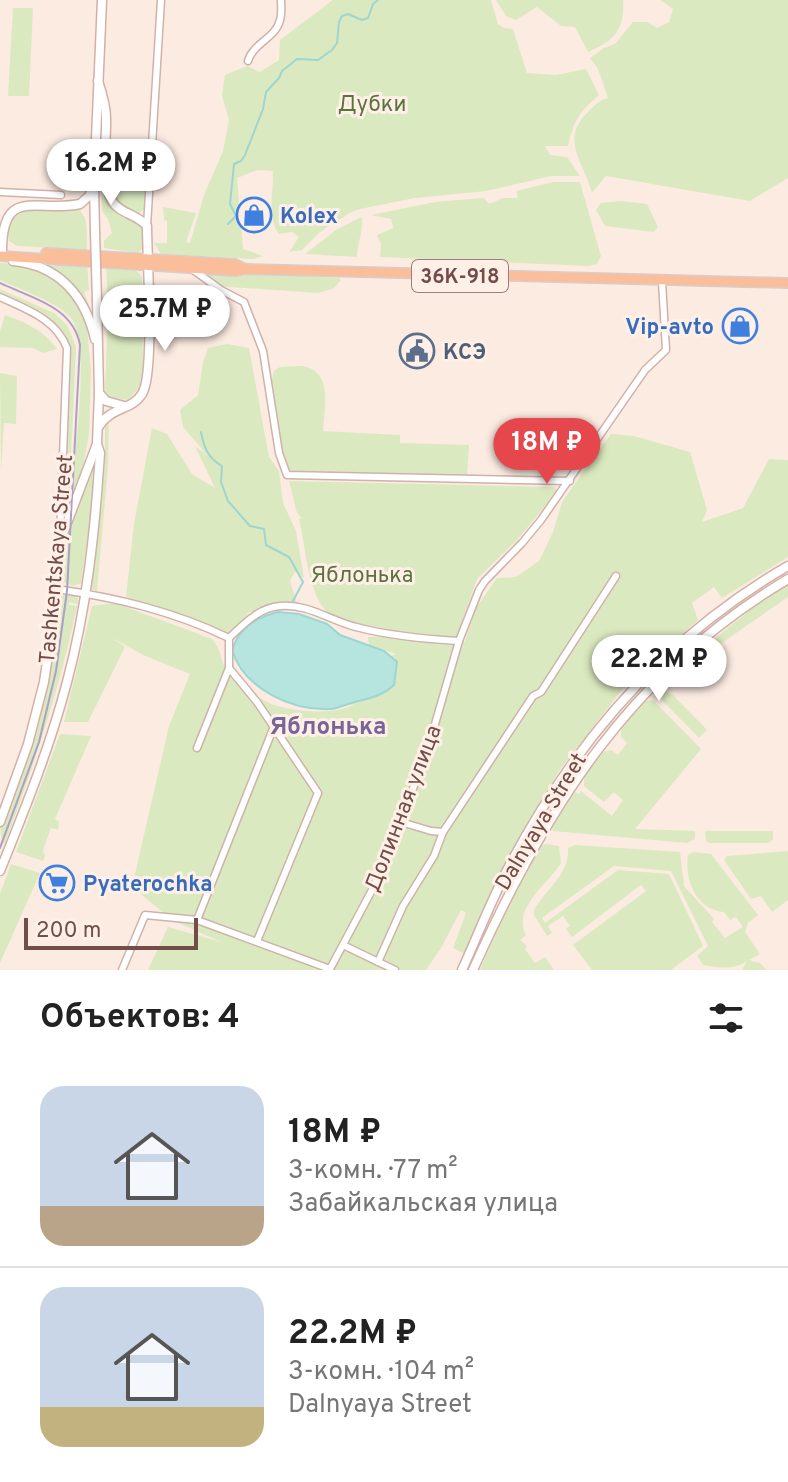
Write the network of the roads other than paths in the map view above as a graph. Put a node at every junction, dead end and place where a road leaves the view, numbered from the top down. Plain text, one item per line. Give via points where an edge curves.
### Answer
1 (102, 0) edge
2 (161, 0) edge
3 (281, 0) edge
4 (248, 61) dead end
5 (98, 81) junction
6 (94, 185) junction
7 (0, 192) edge
8 (61, 195) dead end
9 (75, 205) junction
10 (147, 226) junction
11 (95, 230) junction
12 (0, 254) edge
13 (147, 262) junction
14 (189, 267) junction
15 (245, 269) junction
16 (662, 281) junction
17 (788, 283) edge
18 (0, 297) edge
19 (98, 356) junction
20 (99, 393) junction
21 (124, 406) junction
22 (98, 428) junction
23 (97, 444) junction
24 (570, 481) junction
25 (59, 544) junction
26 (788, 566) edge
27 (616, 576) dead end
28 (788, 579) edge
29 (57, 589) junction
30 (86, 593) junction
31 (229, 638) junction
32 (686, 638) junction
33 (459, 641) junction
34 (694, 647) junction
35 (229, 668) junction
36 (273, 729) junction
37 (197, 748) dead end
38 (0, 822) edge
39 (401, 822) junction
40 (443, 832) junction
41 (529, 832) junction
42 (539, 835) junction
43 (4, 852) edge
44 (0, 871) edge
45 (197, 920) junction
46 (257, 941) junction
47 (343, 945) junction
48 (378, 962) junction
49 (330, 969) edge
50 (122, 970) edge
51 (395, 970) edge
52 (462, 970) edge
53 (473, 970) edge

1 - 5 main road
2 - 10 street
3 - 4 street via 280,22 251,50
5 - 6 main road
5 - 10 main road via 106,120 107,189 120,210
6 - 9 main road
6 - 11 main road
7 - 8 street
9 - 11 main road via 86,212
9 - 12 main road via 18,207 5,221
10 - 13 main road
11 - 19 main road, bridge
12 - 13 main road, 36К-918
12 - 19 main road via 66,283 87,313
13 - 14 main road, 36К-918
13 - 15 main road, 36К-918 via 235,264
13 - 21 main road via 146,384 142,395
14 - 15 main road, 36К-918
14 - 24 street via 244,302 263,351 287,475
15 - 16 main road, 36К-918
16 - 17 main road, 36К-918
16 - 24 street, Долинная улица via 666,350 645,370
18 - 25 street, Tashkentskaya Street via 45,319 63,338 68,359
19 - 20 main road
20 - 21 main road
20 - 22 main road
21 - 22 main road via 107,415
22 - 23 main road
23 - 25 main road
23 - 30 main road, Tashkentskaya Street
24 - 33 street, Долинная улица via 485,581
25 - 29 main road, Tashkentskaya Street
26 - 32 main road, Dalnyaya Street via 739,595
27 - 40 street
28 - 34 main road, Dalnyaya Street
29 - 30 street
29 - 38 main road, Tashkentskaya Street via 44,682
30 - 31 street via 144,605
30 - 43 main road, Tashkentskaya Street via 47,750
31 - 33 street via 261,610 281,605 402,637
31 - 35 street
32 - 34 main road
32 - 41 main road, Dalnyaya Street via 622,700 564,775
33 - 39 street, Долинная улица
34 - 42 main road, Dalnyaya Street via 604,741
35 - 36 street
35 - 37 street
36 - 45 street
36 - 46 street via 318,793
39 - 40 street
39 - 47 street, Долинная улица
40 - 48 street
41 - 42 main road
41 - 52 main road, Dalnyaya Street
42 - 53 main road, Dalnyaya Street
43 - 44 main road, Tashkentskaya Street
45 - 46 street
45 - 50 street via 145,915
46 - 49 street
47 - 48 street
47 - 49 street, Долинная улица
48 - 51 street

